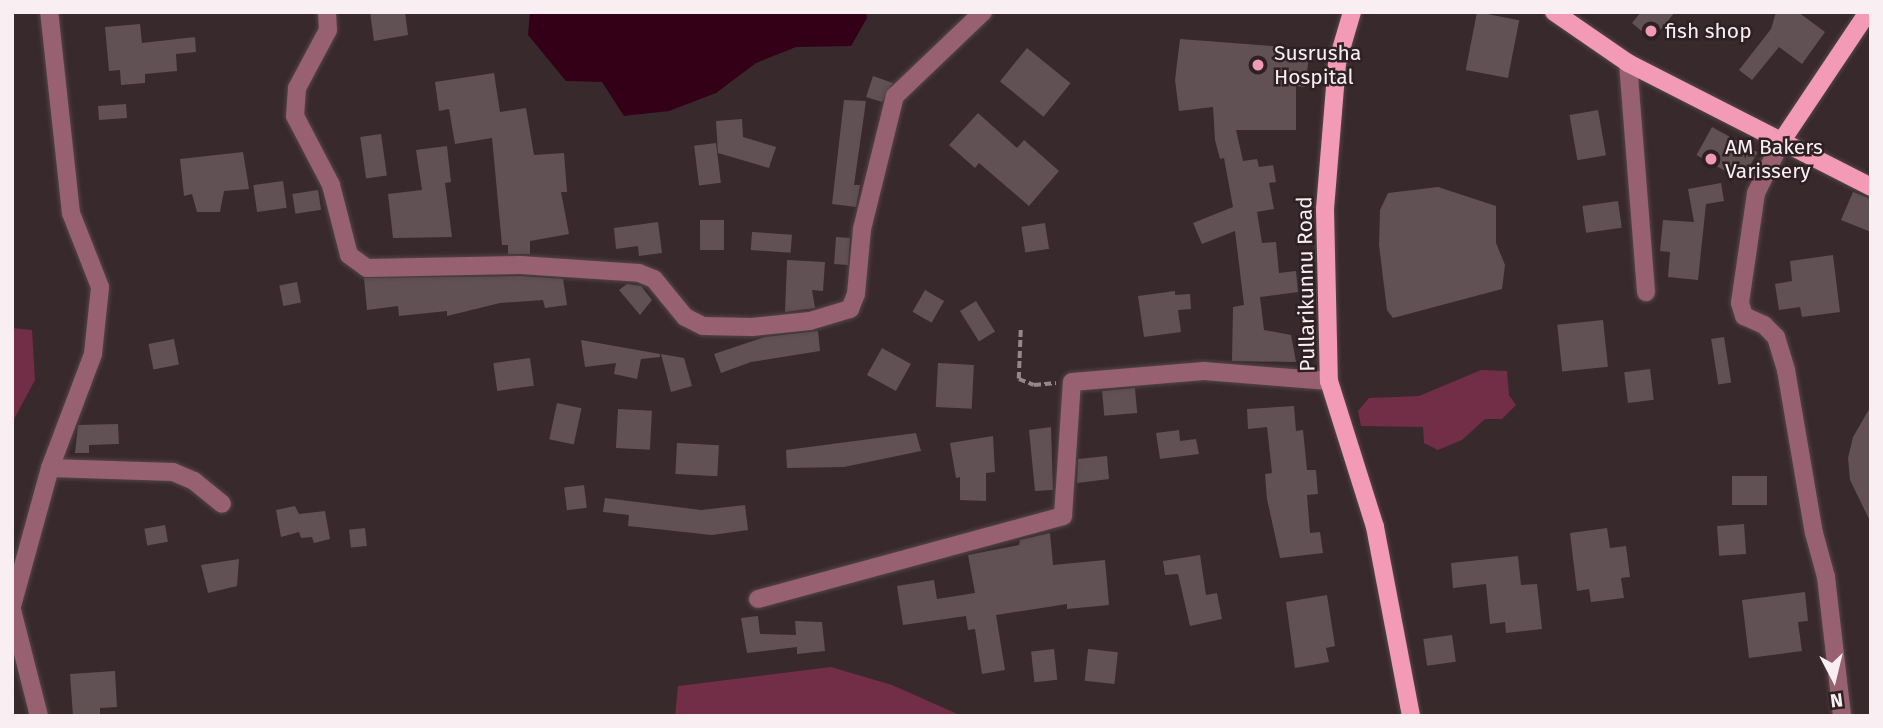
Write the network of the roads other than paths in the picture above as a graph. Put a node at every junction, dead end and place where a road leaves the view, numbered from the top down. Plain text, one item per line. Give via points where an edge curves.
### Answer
1 (48, 12) edge
2 (327, 12) edge
3 (983, 12) edge
4 (1352, 12) edge
5 (1554, 12) edge
6 (1868, 12) edge
7 (1628, 63) junction
8 (1781, 142) junction
9 (1871, 187) edge
10 (1646, 292) dead end
11 (1329, 381) junction
12 (50, 468) junction
13 (222, 504) dead end
14 (758, 600) dead end
15 (12, 608) edge
16 (39, 716) edge
17 (1411, 716) edge
18 (1842, 716) edge

1 - 12 street via 71,213 100,288 93,354
2 - 3 street via 328,30 297,88 295,116 331,185 349,255 367,268 520,265 639,273 653,278 685,317 703,326 752,327 810,321 849,309 856,294 862,229 895,96
4 - 11 main road, Pullarikunnu Road via 1337,63 1325,209
5 - 7 main road
6 - 8 main road
7 - 8 main road
7 - 10 street
8 - 9 main road
8 - 18 street via 1756,193 1740,303 1744,316 1776,337 1786,370 1826,577
11 - 14 street via 1225,370 1072,382 1063,516
11 - 17 main road, Pullarikunnu Road via 1375,527
12 - 13 street via 173,471
12 - 15 street
15 - 16 street

